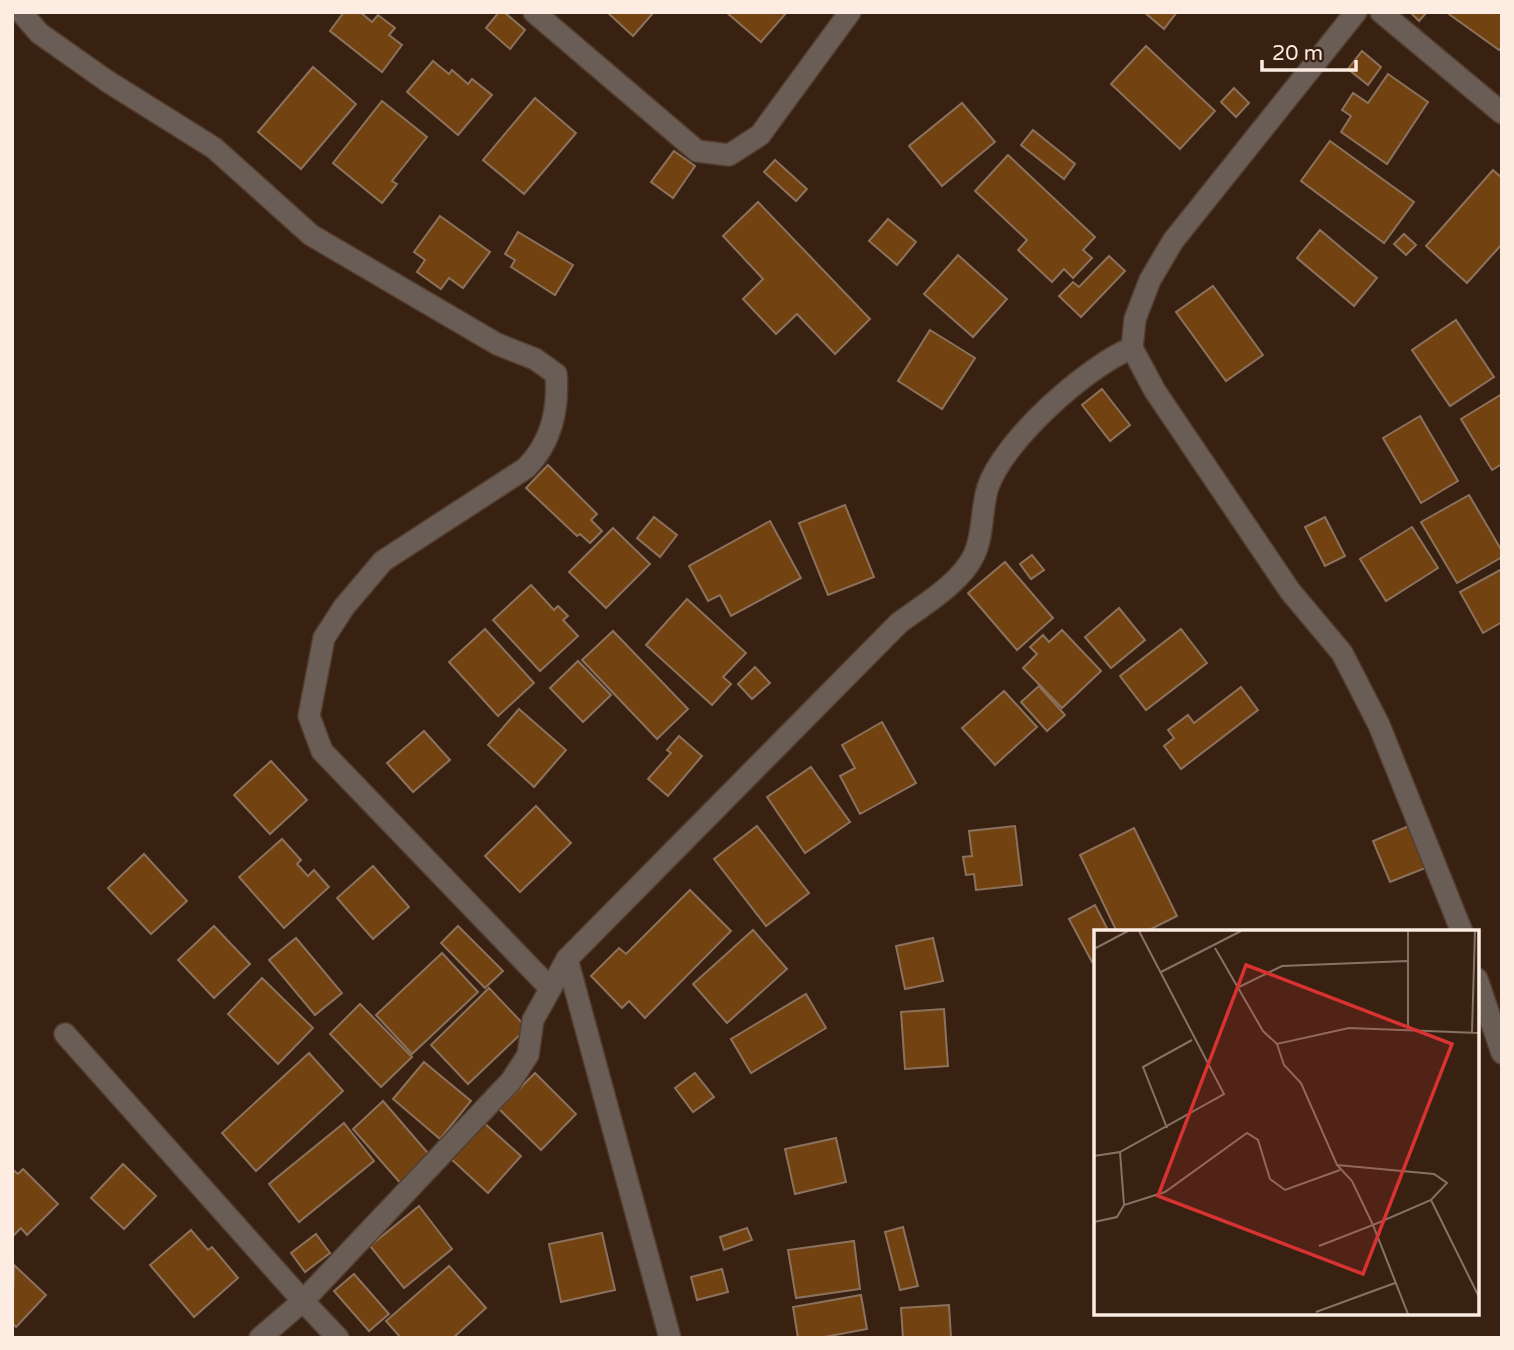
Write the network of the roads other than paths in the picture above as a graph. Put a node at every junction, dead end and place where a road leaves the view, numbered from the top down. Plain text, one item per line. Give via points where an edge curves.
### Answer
1 (21, 12) edge
2 (534, 12) edge
3 (850, 12) edge
4 (1356, 12) edge
5 (1381, 12) edge
6 (1502, 113) edge
7 (1132, 348) junction
8 (1461, 930) edge
9 (567, 959) junction
10 (1479, 985) edge
11 (549, 987) junction
12 (65, 1034) dead end
13 (1502, 1053) edge
14 (303, 1301) junction
15 (260, 1338) edge
16 (338, 1338) edge
17 (670, 1338) edge

1 - 11 street via 39,33 107,81 214,148 311,235 556,374 558,397 542,452 526,468 383,561 344,607 324,638 309,716 322,751
2 - 3 street via 697,151 729,155 760,135
4 - 7 street via 1173,241 1150,280 1135,319
5 - 6 street
7 - 8 street via 1155,391 1290,590 1342,653 1379,725
7 - 9 street via 1082,376 1003,458 988,487 974,555 960,574 899,623
9 - 11 street
9 - 17 street
10 - 13 street
11 - 14 street via 533,1020 528,1055 511,1081
12 - 14 street
14 - 15 street
14 - 16 street

